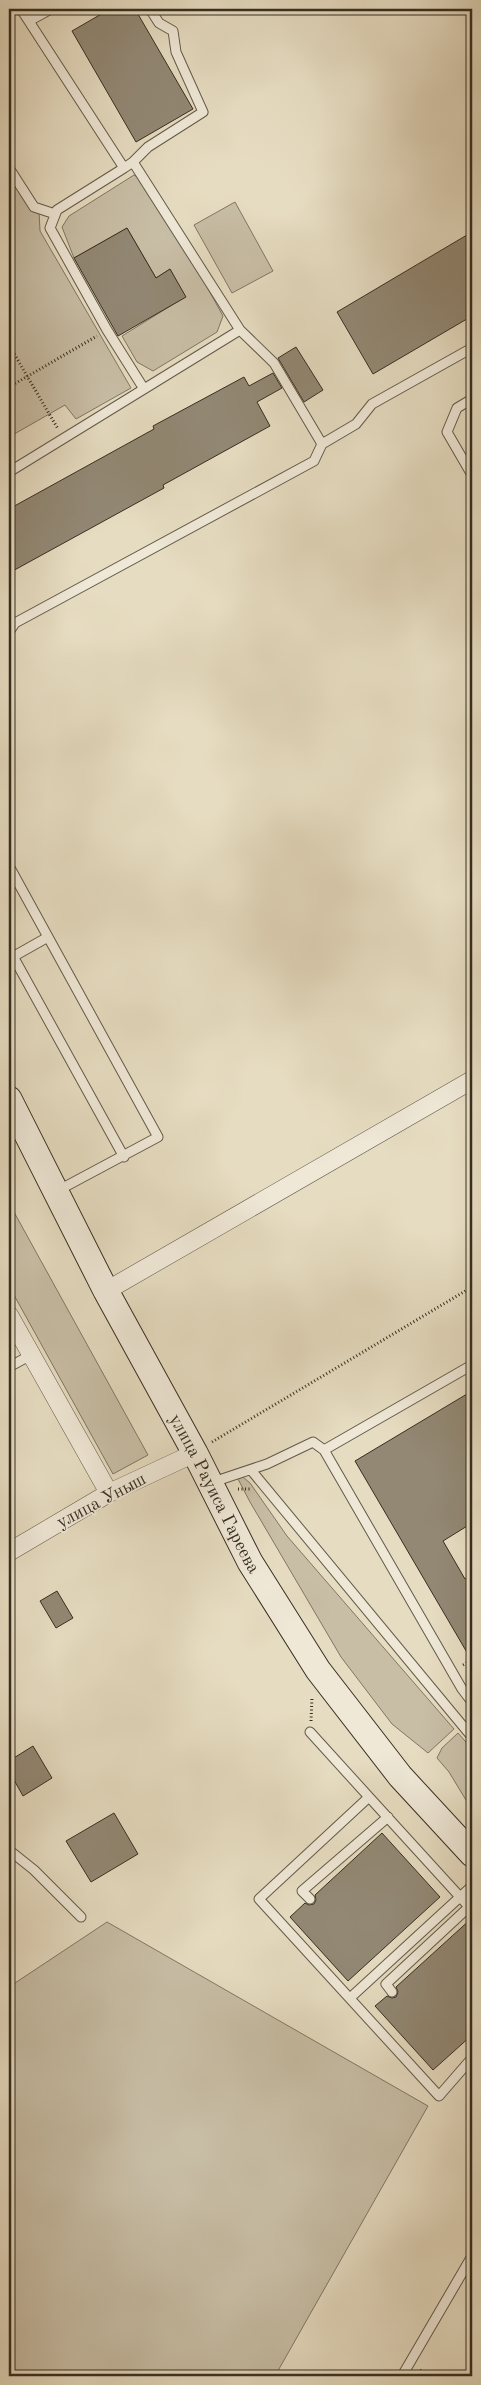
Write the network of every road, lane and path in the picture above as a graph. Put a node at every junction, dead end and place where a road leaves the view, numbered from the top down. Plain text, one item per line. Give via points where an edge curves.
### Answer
1 (21, 9) edge
2 (51, 9) edge
3 (150, 9) edge
4 (29, 21) junction
5 (133, 162) junction
6 (9, 168) edge
7 (124, 168) junction
8 (55, 214) junction
9 (107, 330) junction
10 (240, 330) junction
11 (9, 346) edge
12 (472, 348) edge
13 (26, 377) junction
14 (9, 387) edge
15 (144, 389) junction
16 (472, 399) edge
17 (64, 438) junction
18 (322, 444) junction
19 (472, 456) edge
20 (464, 460) junction
21 (9, 472) edge
22 (472, 476) edge
23 (9, 632) edge
24 (9, 866) edge
25 (48, 937) junction
26 (10, 955) edge
27 (472, 1080) edge
28 (9, 1099) edge
29 (124, 1156) junction
30 (56, 1192) junction
31 (472, 1287) edge
32 (106, 1291) junction
33 (9, 1315) edge
34 (31, 1355) junction
35 (472, 1365) edge
36 (9, 1367) edge
37 (324, 1450) junction
38 (195, 1453) junction
39 (251, 1470) junction
40 (210, 1483) junction
41 (109, 1492) junction
42 (9, 1552) edge
43 (472, 1702) edge
44 (310, 1732) dead end
45 (472, 1737) edge
46 (369, 1797) junction
47 (388, 1817) junction
48 (9, 1850) edge
49 (472, 1854) edge
50 (472, 1886) edge
51 (461, 1897) junction
52 (310, 1898) dead end
53 (471, 1908) edge
54 (81, 1917) dead end
55 (392, 1992) dead end
56 (350, 1998) junction
57 (472, 2058) edge
58 (472, 2256) edge
59 (402, 2376) edge

1 - 4 lane
2 - 4 lane
3 - 5 lane via 160,23 173,31 176,52 204,112 148,147
4 - 7 lane
5 - 7 lane
5 - 10 lane
6 - 8 lane via 34,207
7 - 8 lane
8 - 9 lane via 50,228
9 - 13 path
9 - 15 lane
10 - 15 lane
10 - 18 lane via 274,363
11 - 13 path
12 - 18 lane via 372,404 356,424
13 - 14 path
13 - 17 path
15 - 17 lane
16 - 20 lane via 456,408 447,432
17 - 21 lane
18 - 23 lane via 314,461 14,623
19 - 20 lane
20 - 22 lane
24 - 25 lane
25 - 26 lane
25 - 29 lane via 158,1137
26 - 29 lane
27 - 32 street
28 - 30 street, улица Рауиса Гареева
29 - 30 lane
30 - 32 street, улица Рауиса Гареева
31 - 38 path
32 - 38 street, улица Рауиса Гареева
33 - 34 street
34 - 36 lane
34 - 41 street
35 - 37 lane
37 - 39 lane via 313,1442
37 - 43 lane
38 - 40 street, улица Рауиса Гареева
38 - 41 street, улица Уныш
39 - 40 lane
39 - 45 lane
40 - 49 street, улица Рауиса Гареева via 250,1562 318,1670 400,1776
41 - 42 street, улица Уныш
44 - 46 lane
46 - 47 lane
46 - 56 lane via 259,1899
47 - 51 lane
47 - 52 lane via 302,1891
48 - 54 lane
50 - 51 lane
51 - 53 lane
51 - 56 lane
53 - 55 lane via 386,1984
56 - 57 lane via 440,2096
58 - 59 lane

